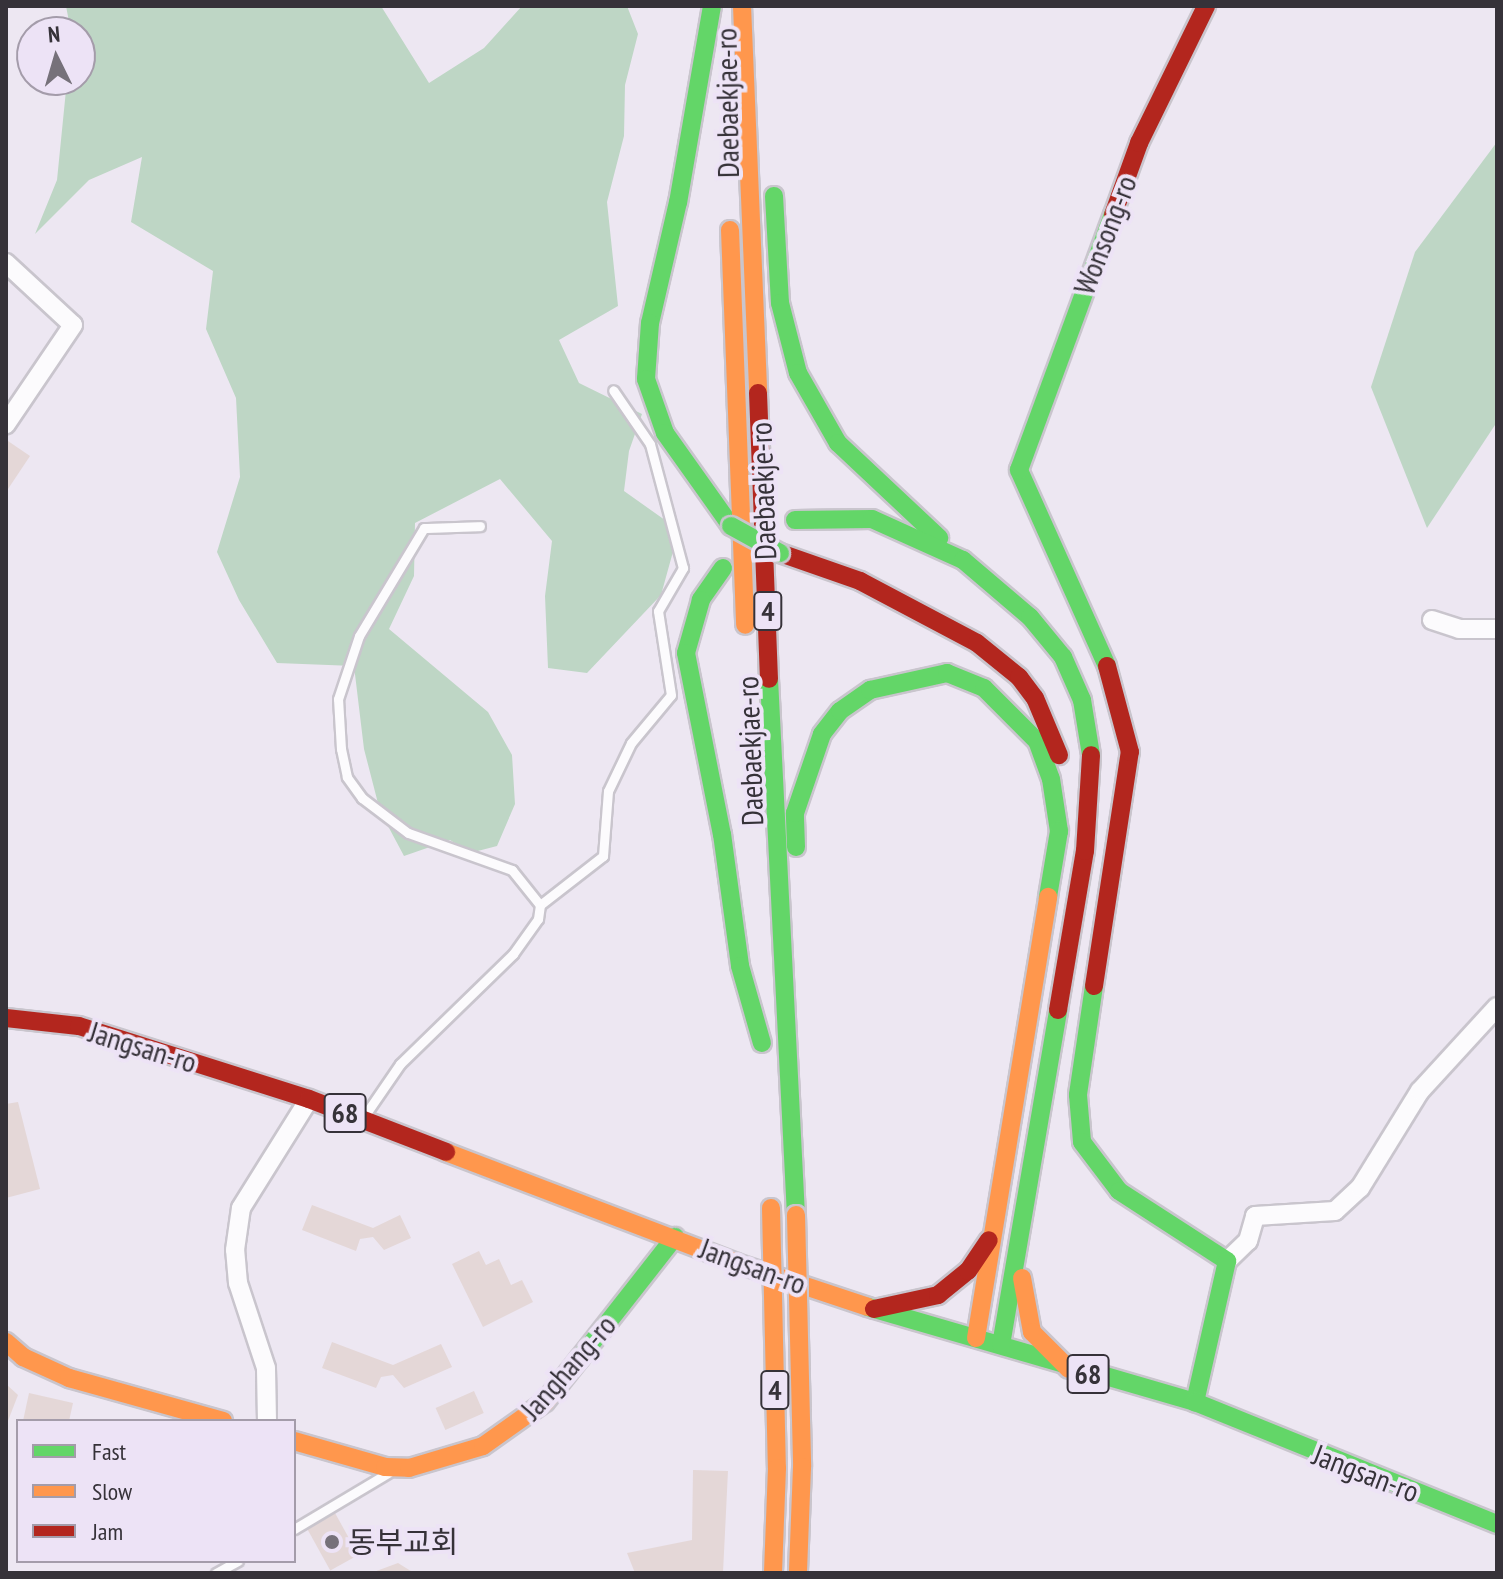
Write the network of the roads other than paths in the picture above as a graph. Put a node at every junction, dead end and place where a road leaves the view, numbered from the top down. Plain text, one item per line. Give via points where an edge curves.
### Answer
1 (712, 6) edge
2 (725, 6) edge
3 (742, 6) edge
4 (753, 6) edge
5 (1206, 6) edge
6 (766, 66) dead end
7 (773, 177) dead end
8 (6, 263) edge
9 (613, 390) dead end
10 (6, 424) edge
11 (795, 520) dead end
12 (480, 526) dead end
13 (963, 560) junction
14 (723, 568) dead end
15 (1432, 620) dead end
16 (1497, 629) edge
17 (746, 645) dead end
18 (1059, 831) junction
19 (540, 905) junction
20 (758, 948) dead end
21 (1497, 1007) edge
22 (6, 1018) edge
23 (783, 1025) junction
24 (309, 1099) junction
25 (363, 1120) junction
26 (771, 1200) dead end
27 (993, 1233) junction
28 (675, 1237) junction
29 (1020, 1242) junction
30 (1227, 1261) junction
31 (874, 1309) junction
32 (976, 1338) junction
33 (6, 1342) edge
34 (1001, 1345) junction
35 (1069, 1369) junction
36 (1195, 1402) junction
37 (216, 1419) edge
38 (267, 1419) edge
39 (296, 1442) edge
40 (398, 1467) junction
41 (1497, 1524) edge
42 (296, 1528) edge
43 (234, 1563) edge
44 (216, 1573) edge
45 (773, 1573) edge
46 (798, 1573) edge

1 - 18 main road, bridge via 678,202 650,323 646,379 665,433 731,526 780,553 897,599 977,643 1019,677 1049,723 1067,784
2 - 17 main road, Daebaekjae-ro
3 - 23 main road, Daebaekje-ro / 4
4 - 6 main road
5 - 30 main road, Wonsong-ro via 1139,143 1019,470 1045,538 1109,669 1130,752 1078,1095 1082,1142 1119,1191
7 - 13 main road via 780,303 798,373 838,443
8 - 10 street via 73,325
9 - 19 lane via 650,444 683,568 658,611 671,695 631,743 608,791 603,856
11 - 13 main road via 872,519
12 - 19 lane via 424,528 359,636 338,699 341,749 347,777 362,798 397,826 512,870
13 - 29 main road via 1030,617 1063,657 1082,700 1091,748 1085,851
14 - 20 main road via 701,600 686,653 740,966 762,1051
15 - 16 street via 1459,629
18 - 23 main road via 1051,779 1037,741 984,688 947,673 906,678 870,690 840,711 822,734 795,813 798,960
18 - 27 main road
19 - 25 lane via 530,937 400,1064 371,1100
21 - 30 street via 1420,1091 1360,1188 1335,1211 1255,1216 1248,1241
22 - 24 main road, Jangsan-ro / 68 via 79,1026
23 - 46 main road, Daebaekje-ro / 4, bridge via 796,1215 802,1467
24 - 25 main road, Jangsan-ro / 68
24 - 38 street via 241,1208 235,1250 238,1283 266,1368
25 - 28 main road, Jangsan-ro / 68
26 - 45 main road, 4, bridge via 777,1468
27 - 31 main road via 968,1271 938,1295
27 - 32 main road
28 - 31 main road, Jangsan-ro / 68
28 - 40 main road, Janghang-ro via 525,1421 483,1446 431,1464
29 - 34 main road
29 - 35 main road via 1032,1332
30 - 36 main road
31 - 32 main road, Jangsan-ro / 68
32 - 34 main road, Jangsan-ro / 68
33 - 37 main road via 23,1357 69,1378
34 - 35 main road, Jangsan-ro / 68
35 - 36 main road, Jangsan-ro / 68
36 - 41 main road, Jangsan-ro / 68
39 - 40 main road, Janghang-ro
40 - 42 lane
43 - 44 lane

